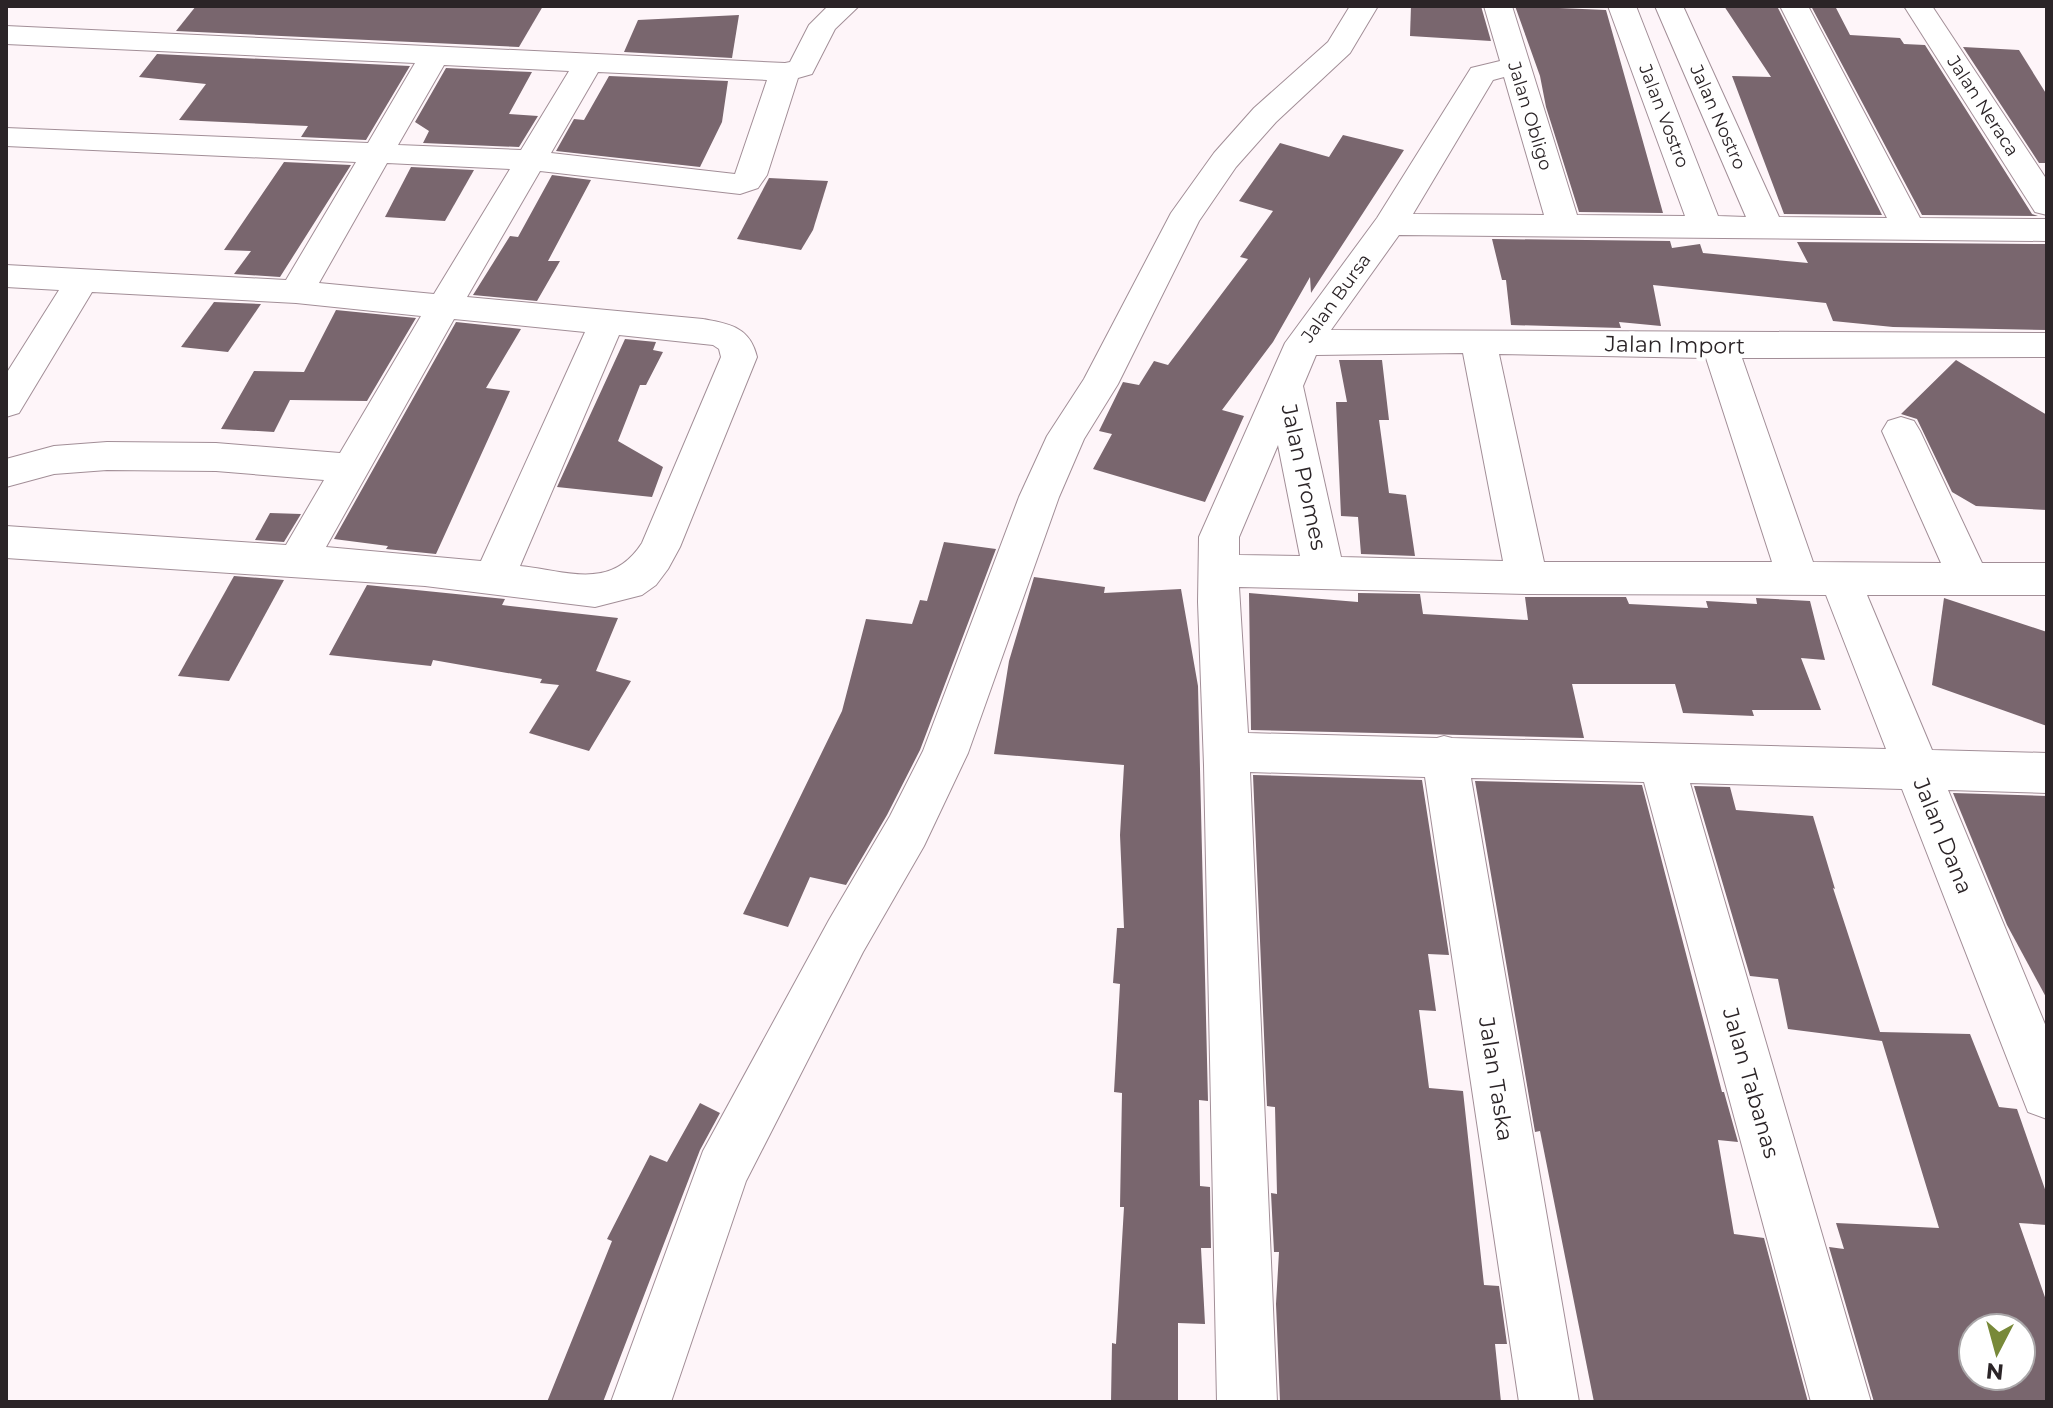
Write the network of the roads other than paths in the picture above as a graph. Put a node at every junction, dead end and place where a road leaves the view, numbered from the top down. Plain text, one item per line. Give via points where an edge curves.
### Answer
1 (845, 6) edge
2 (1364, 6) edge
3 (1498, 6) edge
4 (1622, 6) edge
5 (1669, 6) edge
6 (1794, 6) edge
7 (1918, 6) edge
8 (6, 35) edge
9 (435, 55) junction
10 (588, 64) junction
11 (1515, 66) junction
12 (785, 72) junction
13 (6, 137) edge
14 (380, 151) junction
15 (532, 160) junction
16 (2047, 205) edge
17 (1390, 224) junction
18 (1563, 225) junction
19 (1705, 226) junction
20 (1767, 227) junction
21 (1909, 228) junction
22 (2047, 230) edge
23 (6, 276) edge
24 (83, 279) junction
25 (296, 292) junction
26 (445, 304) junction
27 (607, 322) junction
28 (1478, 341) junction
29 (1303, 343) junction
30 (2047, 345) edge
31 (1720, 346) junction
32 (1284, 383) junction
33 (6, 404) edge
34 (1901, 431) dead end
35 (350, 468) junction
36 (6, 473) edge
37 (6, 542) edge
38 (298, 560) junction
39 (1218, 570) junction
40 (1324, 571) junction
41 (494, 578) junction
42 (1527, 578) junction
43 (1819, 579) junction
44 (1969, 579) junction
45 (2047, 579) edge
46 (1227, 752) junction
47 (1444, 755) junction
48 (1661, 763) junction
49 (1917, 772) junction
50 (2047, 773) edge
51 (2047, 1093) edge
52 (641, 1402) edge
53 (1247, 1402) edge
54 (1549, 1402) edge
55 (1841, 1402) edge

1 - 12 street via 823,25 802,68
2 - 52 street via 1340,47 1265,115 1199,196 1100,384 1066,436 945,753 722,1170
3 - 11 street, Jalan Obligo
4 - 19 street, Jalan Vostro
5 - 20 street, Jalan Nostro
6 - 21 street
7 - 16 street, Jalan Neraca
8 - 9 street
9 - 10 street
9 - 14 street
10 - 12 street
10 - 15 street
11 - 17 street, Jalan Bursa via 1482,74
11 - 18 street, Jalan Obligo
12 - 15 street via 747,181
13 - 14 street
14 - 15 street
14 - 25 street
15 - 26 street
17 - 18 street
17 - 29 street, Jalan Bursa
18 - 19 street
19 - 20 street
20 - 21 street
21 - 22 street
23 - 24 street
24 - 25 street
24 - 33 street
25 - 26 street
26 - 27 street
26 - 35 street
27 - 41 street
27 - 41 street via 703,331 736,343 734,371 660,547 633,583 615,589
28 - 29 street, Jalan Import
28 - 31 street, Jalan Import
28 - 42 street
29 - 32 street, Jalan Bursa
30 - 31 street, Jalan Import
31 - 43 street, Jalan Dana
32 - 39 street, Jalan Bursa via 1219,537
32 - 40 street, Jalan Promes
34 - 44 street
35 - 36 street via 216,457 107,456 54,460
35 - 38 street
37 - 38 street
38 - 41 street
39 - 40 street
39 - 46 street, Jalan Bursa
40 - 42 street
42 - 43 street
43 - 44 street
43 - 49 street, Jalan Dana
44 - 45 street
46 - 47 street
46 - 53 street, Jalan Bursa
47 - 48 street
47 - 54 street, Jalan Taska
48 - 49 street
48 - 55 street, Jalan Tabanas
49 - 50 street
49 - 51 street, Jalan Dana

